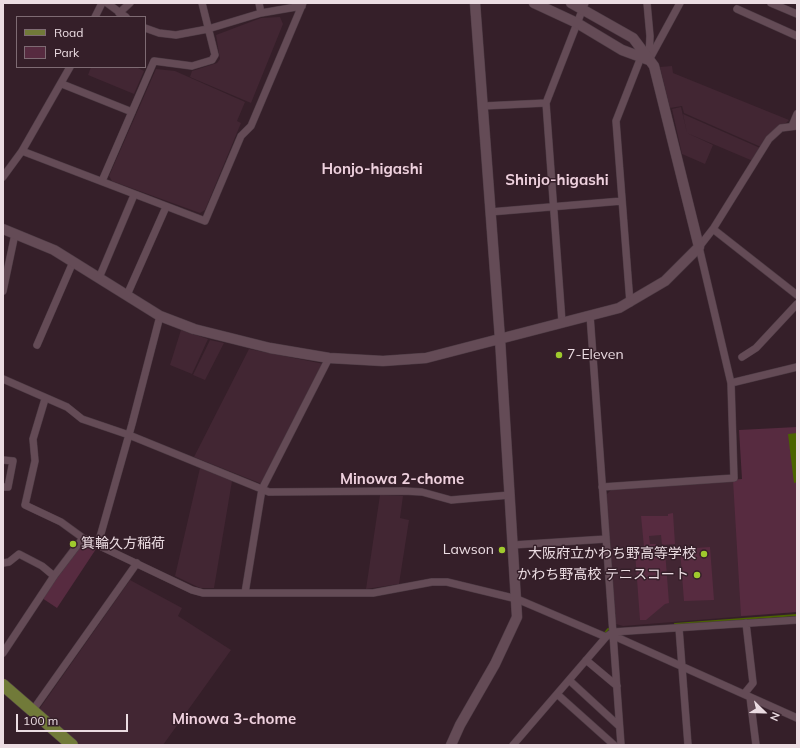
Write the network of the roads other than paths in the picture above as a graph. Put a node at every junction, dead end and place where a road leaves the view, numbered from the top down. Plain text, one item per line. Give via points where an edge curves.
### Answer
1 (102, 3) edge
2 (108, 3) edge
3 (130, 3) edge
4 (202, 3) edge
5 (259, 3) edge
6 (474, 3) edge
7 (534, 3) edge
8 (571, 3) edge
9 (647, 3) edge
10 (680, 3) edge
11 (771, 3) edge
12 (302, 4) edge
13 (584, 6) edge
14 (737, 9) dead end
15 (261, 13) junction
16 (797, 14) edge
17 (122, 15) edge
18 (96, 16) edge
19 (577, 23) junction
20 (146, 28) edge
21 (208, 29) junction
22 (797, 36) edge
23 (645, 58) junction
24 (70, 68) edge
25 (62, 84) junction
26 (546, 103) junction
27 (483, 106) junction
28 (132, 112) junction
29 (797, 114) edge
30 (794, 126) edge
31 (22, 151) junction
32 (3, 177) edge
33 (102, 181) junction
34 (134, 195) junction
35 (622, 201) junction
36 (554, 206) junction
37 (166, 207) junction
38 (490, 212) junction
39 (3, 229) edge
40 (713, 229) junction
41 (15, 234) junction
42 (699, 247) junction
43 (73, 262) junction
44 (99, 278) junction
45 (3, 291) edge
46 (127, 295) junction
47 (797, 295) edge
48 (630, 303) junction
49 (797, 304) edge
50 (590, 315) junction
51 (160, 316) junction
52 (562, 322) junction
53 (500, 339) junction
54 (37, 345) dead end
55 (742, 357) dead end
56 (329, 358) junction
57 (797, 367) edge
58 (3, 379) edge
59 (731, 382) junction
60 (45, 399) junction
61 (128, 435) junction
62 (3, 460) edge
63 (3, 486) edge
64 (602, 487) junction
65 (262, 489) junction
66 (510, 495) junction
67 (83, 538) junction
68 (606, 539) junction
69 (98, 544) junction
70 (513, 545) junction
71 (3, 563) edge
72 (137, 563) junction
73 (54, 576) junction
74 (245, 593) junction
75 (517, 599) junction
76 (797, 620) edge
77 (746, 623) junction
78 (679, 628) junction
79 (612, 632) junction
80 (3, 653) edge
81 (586, 660) junction
82 (683, 666) junction
83 (569, 680) junction
84 (3, 685) edge
85 (617, 686) junction
86 (557, 694) junction
87 (747, 696) junction
88 (33, 710) junction
89 (797, 718) edge
90 (619, 726) junction
91 (72, 745) edge
92 (451, 745) edge
93 (514, 745) edge
94 (614, 745) edge
95 (621, 745) edge
96 (688, 745) edge
97 (756, 745) edge

1 - 18 street
2 - 17 street
3 - 17 street
4 - 21 street
5 - 15 street
6 - 27 street
7 - 19 street
8 - 13 street
9 - 23 street via 650,36
10 - 23 street
11 - 16 street
12 - 15 street
12 - 37 street via 251,126 241,136 205,221
13 - 19 street
13 - 23 street via 633,38
14 - 22 street
15 - 21 street
19 - 23 street via 622,50
19 - 26 street
20 - 21 street via 176,35
21 - 28 street via 215,55 212,60 192,66 154,62
23 - 35 street via 616,121
23 - 42 street via 654,66
24 - 25 street
25 - 28 street
25 - 31 street
26 - 27 street
26 - 36 street
27 - 38 street
28 - 33 street
29 - 30 street
30 - 40 street via 781,128 769,139
31 - 32 street
31 - 33 street
33 - 34 street
34 - 37 street
34 - 44 street
35 - 36 street
35 - 48 street
36 - 38 street
36 - 52 street
37 - 46 street
38 - 53 street
39 - 41 street
40 - 42 street
40 - 47 street
41 - 43 street via 54,250
41 - 45 street
42 - 48 street via 665,281
42 - 59 street
43 - 44 street
43 - 54 street
44 - 46 street
46 - 51 street
48 - 50 street
49 - 55 street via 756,348
50 - 52 street
50 - 64 street
51 - 56 street via 194,329 270,348
51 - 61 street
52 - 53 street
53 - 56 street via 426,358 383,361
53 - 66 street
56 - 65 street
57 - 59 street
58 - 60 street
59 - 64 street via 734,478
60 - 61 street via 67,408 82,419
60 - 67 street via 33,439 35,461 26,505 61,522
61 - 65 street
61 - 69 street
62 - 63 street via 13,461 8,487
64 - 68 street
65 - 66 street via 269,492 404,490 451,500
65 - 74 street
66 - 70 street
67 - 69 street
67 - 73 street
68 - 70 street
68 - 79 street
69 - 72 street
70 - 75 street
71 - 73 street via 9,562 19,554 42,566
72 - 74 street via 202,593
72 - 88 street
73 - 80 street
74 - 75 street via 373,593 432,582 447,582
75 - 79 street
75 - 92 street via 517,616 496,664
76 - 77 street
77 - 78 street
77 - 87 street via 753,683
78 - 79 street
78 - 82 street
79 - 81 street
79 - 82 street
79 - 85 street
81 - 83 street
81 - 85 street
82 - 87 street
82 - 96 street
83 - 86 street
83 - 90 street
84 - 88 main road
85 - 90 street
86 - 93 street
86 - 94 street
87 - 89 street
87 - 97 street
88 - 91 main road
90 - 95 street

